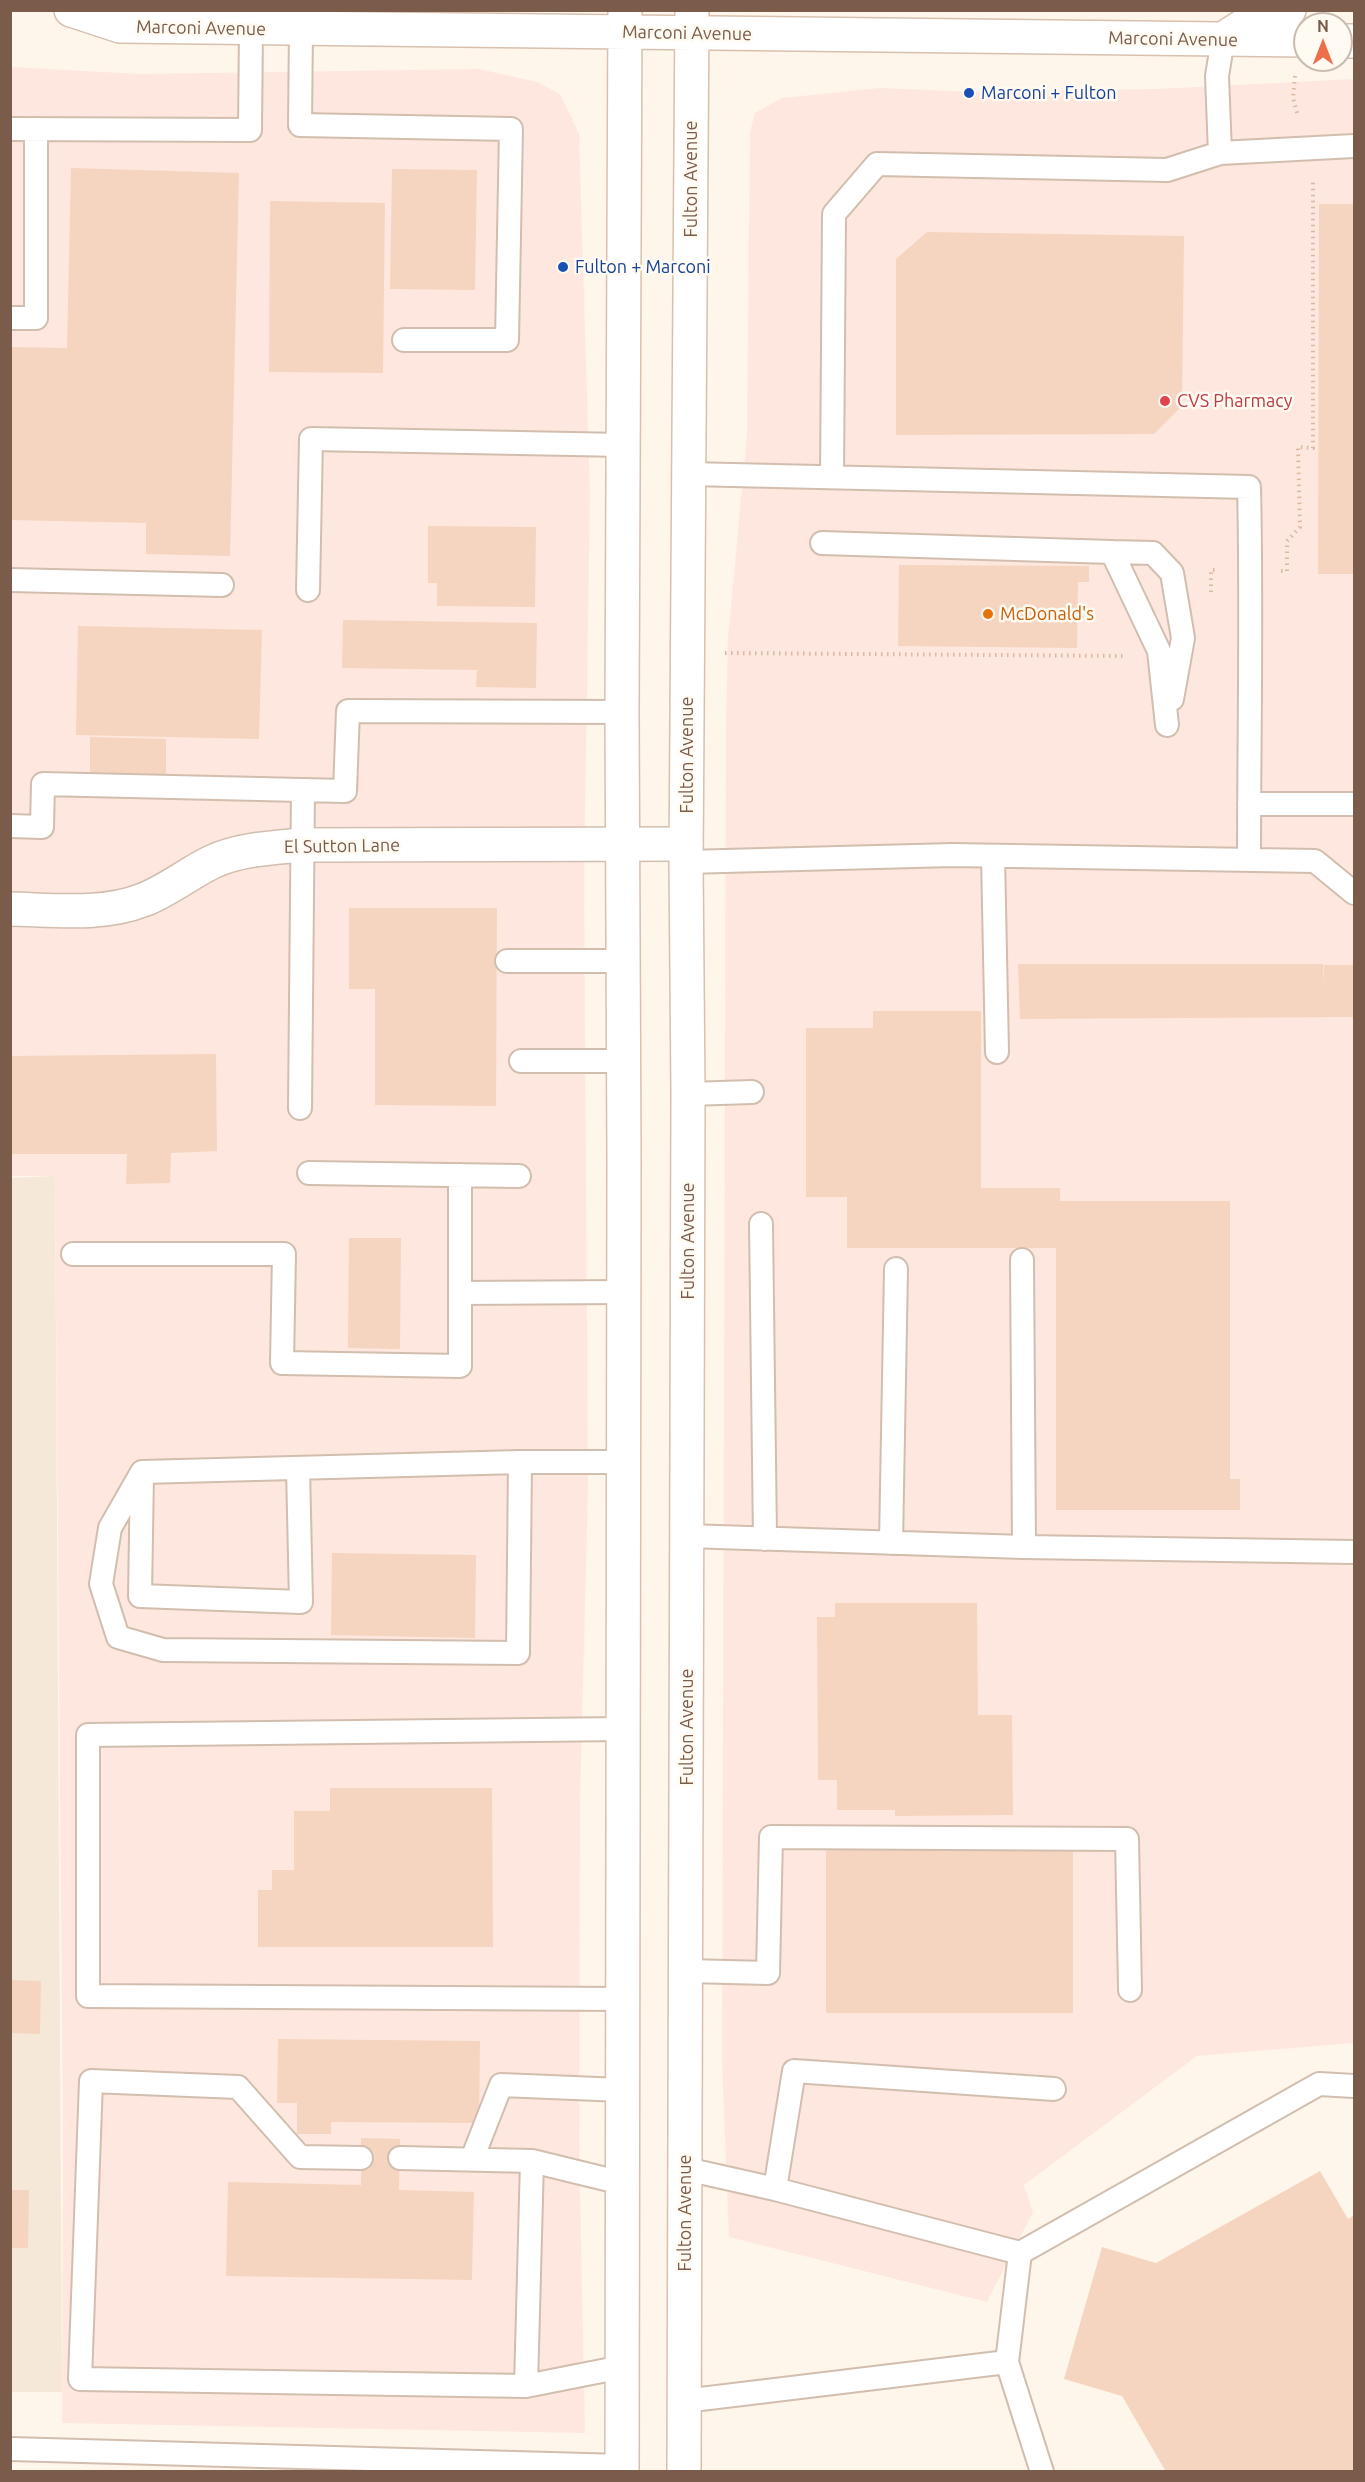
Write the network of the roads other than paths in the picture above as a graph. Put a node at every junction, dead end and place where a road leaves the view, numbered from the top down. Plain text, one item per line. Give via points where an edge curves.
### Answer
1 (71, 10) edge
2 (1289, 10) edge
3 (625, 21) edge
4 (692, 22) edge
5 (251, 28) junction
6 (301, 29) junction
7 (1223, 39) junction
8 (1293, 40) edge
9 (10, 129) edge
10 (36, 129) junction
11 (1354, 146) edge
12 (1220, 153) junction
13 (10, 318) edge
14 (404, 340) dead end
15 (623, 445) junction
16 (689, 474) junction
17 (832, 477) junction
18 (822, 543) dead end
19 (1112, 552) junction
20 (10, 580) edge
21 (222, 585) dead end
22 (308, 590) dead end
23 (622, 712) junction
24 (303, 790) junction
25 (1249, 804) junction
26 (1354, 804) edge
27 (10, 826) edge
28 (623, 844) junction
29 (302, 845) junction
30 (686, 853) junction
31 (993, 856) junction
32 (1249, 860) junction
33 (1354, 893) edge
34 (10, 909) edge
35 (507, 961) dead end
36 (624, 961) junction
37 (997, 1052) dead end
38 (521, 1060) dead end
39 (624, 1060) junction
40 (752, 1092) dead end
41 (688, 1094) junction
42 (300, 1108) dead end
43 (309, 1173) dead end
44 (460, 1175) junction
45 (519, 1176) dead end
46 (761, 1224) dead end
47 (74, 1254) dead end
48 (1022, 1260) dead end
49 (896, 1269) dead end
50 (623, 1292) junction
51 (460, 1293) junction
52 (520, 1462) junction
53 (623, 1462) junction
54 (298, 1468) junction
55 (142, 1472) junction
56 (687, 1536) junction
57 (765, 1539) junction
58 (891, 1543) junction
59 (1024, 1547) junction
60 (1354, 1552) edge
61 (622, 1729) junction
62 (687, 1971) junction
63 (1130, 1990) dead end
64 (621, 1999) junction
65 (1354, 2086) edge
66 (1054, 2089) dead end
67 (622, 2090) junction
68 (361, 2158) dead end
69 (400, 2158) dead end
70 (472, 2159) junction
71 (532, 2161) junction
72 (686, 2169) junction
73 (622, 2183) junction
74 (776, 2189) junction
75 (1020, 2253) junction
76 (1007, 2362) junction
77 (622, 2367) junction
78 (526, 2386) junction
79 (684, 2401) junction
80 (10, 2449) edge
81 (622, 2469) edge
82 (684, 2472) edge
83 (1042, 2472) edge

1 - 5 main road, Marconi Avenue via 120,26
2 - 7 main road via 1259,16
3 - 4 main road, Marconi Avenue
3 - 6 main road, Marconi Avenue
3 - 15 main road
4 - 7 main road, Marconi Avenue
4 - 16 main road, Fulton Avenue
5 - 6 main road, Marconi Avenue
5 - 10 lane via 250,130
6 - 14 lane via 300,125 511,129 507,340
7 - 8 main road, Marconi Avenue
7 - 12 lane via 1216,76
9 - 10 lane
10 - 13 lane via 36,318
11 - 12 lane
12 - 17 lane via 1167,170 877,164 834,214
15 - 22 lane via 311,439
15 - 23 main road
16 - 17 lane
16 - 30 main road, Fulton Avenue
17 - 25 lane via 1249,487
18 - 19 lane
19 - 19 lane via 1159,651 1167,725 1183,638 1172,573 1153,553
20 - 21 lane
23 - 24 lane via 348,711 345,791
23 - 28 main road
24 - 27 lane via 43,784 42,827
24 - 29 lane
25 - 26 lane
25 - 32 lane
28 - 29 main road, El Sutton Lane
28 - 30 main road, El Sutton Lane
28 - 36 main road
29 - 34 main road, El Sutton Lane via 238,853 213,862 144,900 118,907
29 - 42 lane
30 - 31 lane
30 - 41 main road, Fulton Avenue
31 - 32 lane
31 - 37 lane
32 - 33 lane via 1315,861
35 - 36 lane
36 - 39 main road
38 - 39 lane
39 - 50 main road
40 - 41 lane
41 - 56 main road, Fulton Avenue
43 - 44 lane
44 - 45 lane
44 - 51 lane
46 - 57 lane
47 - 51 lane via 284,1254 282,1364 460,1365
48 - 59 lane
49 - 58 lane
50 - 51 lane
50 - 53 main road
52 - 53 lane
52 - 54 lane
52 - 55 lane via 518,1653 163,1650 118,1637 101,1584 110,1528
53 - 61 main road
54 - 55 lane
54 - 55 lane via 301,1602 140,1596
56 - 57 lane
56 - 62 main road, Fulton Avenue
57 - 58 lane
58 - 59 lane
59 - 60 lane
61 - 64 main road
61 - 64 lane via 88,1735 88,1996
62 - 63 lane via 768,1973 771,1838 1127,1839
62 - 72 main road, Fulton Avenue
64 - 67 main road
65 - 75 lane via 1319,2084
66 - 74 lane via 794,2071
67 - 70 lane via 501,2085
67 - 73 main road
68 - 78 lane via 300,2157 238,2087 91,2081 80,2379
69 - 70 lane
70 - 71 lane
71 - 73 lane
71 - 78 lane
72 - 74 lane
72 - 79 main road, Fulton Avenue
73 - 77 main road
74 - 75 lane
75 - 76 lane
76 - 79 lane
76 - 83 lane
77 - 78 lane
77 - 81 main road
79 - 82 main road, Fulton Avenue
80 - 81 lane

